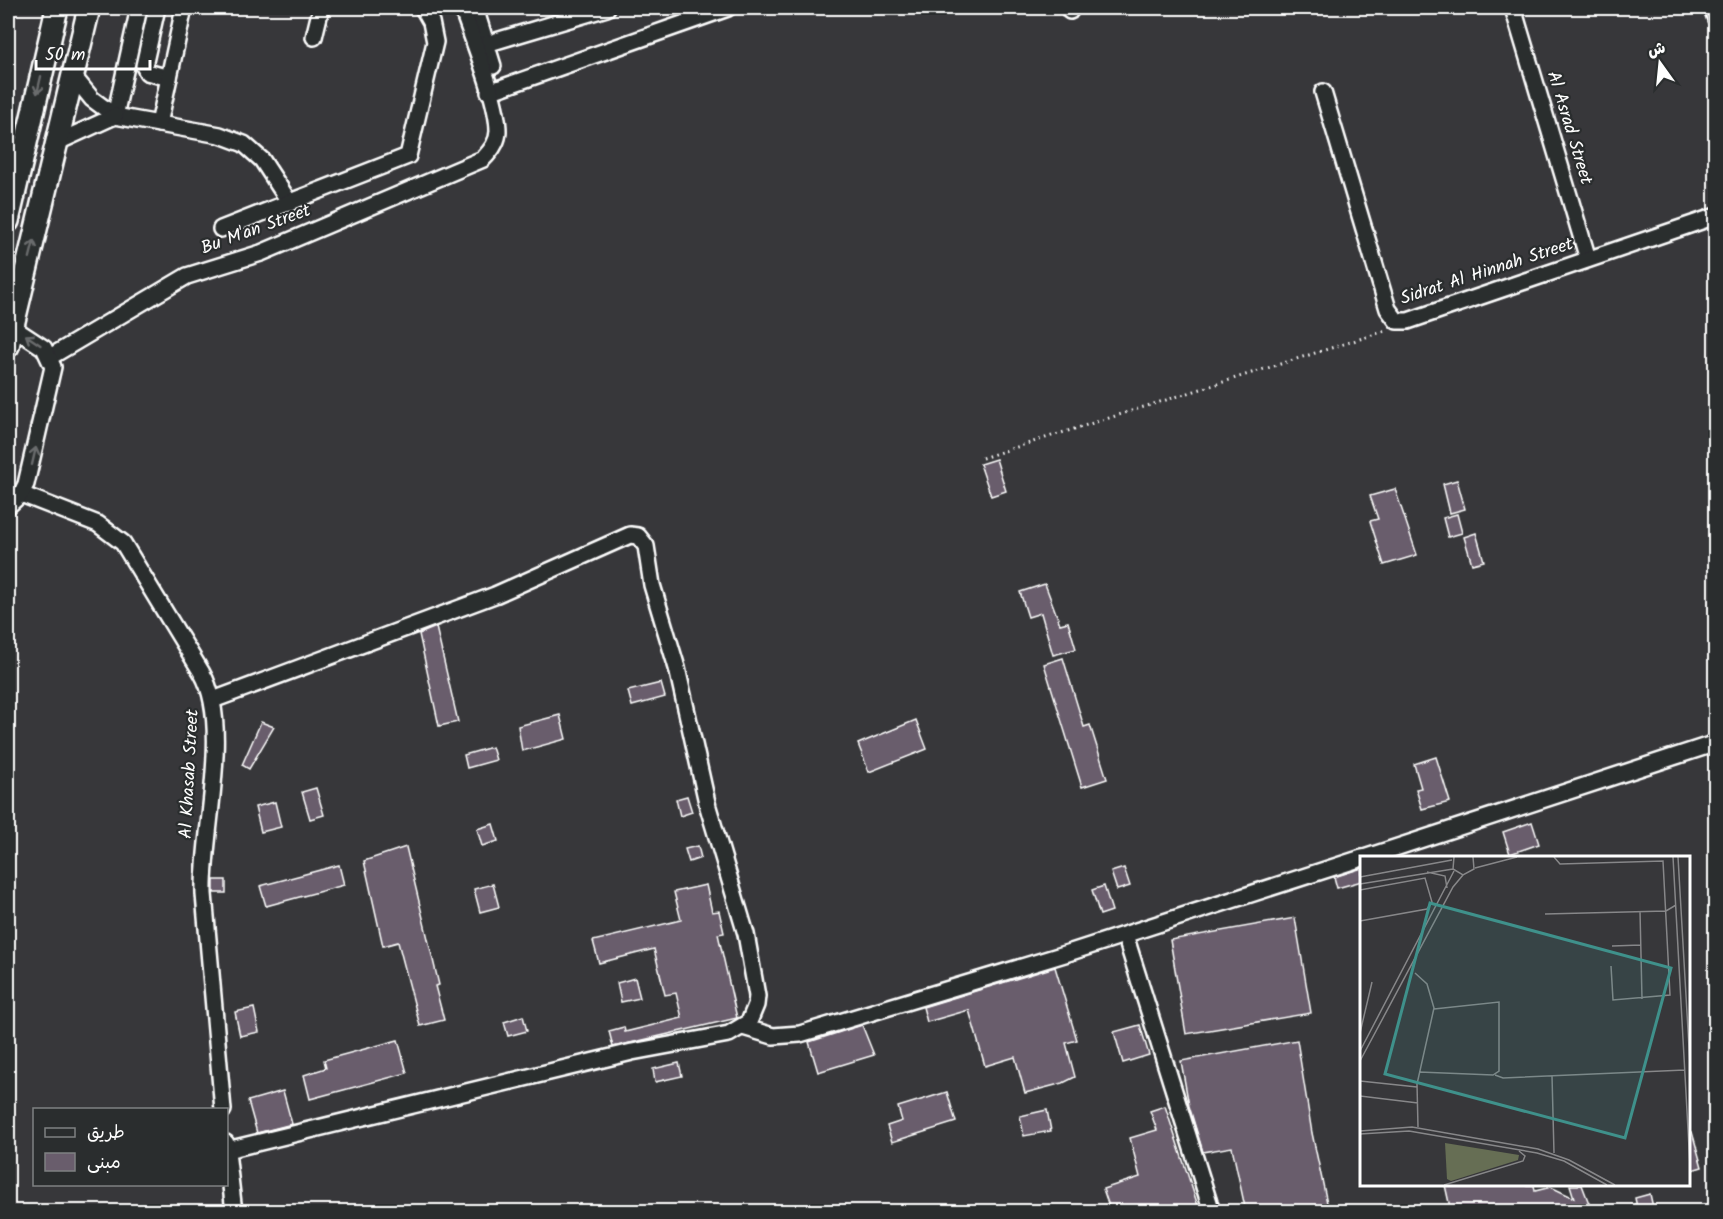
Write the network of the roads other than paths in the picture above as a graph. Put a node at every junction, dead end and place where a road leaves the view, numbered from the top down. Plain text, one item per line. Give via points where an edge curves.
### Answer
1 (57, 8) edge
2 (89, 8) edge
3 (139, 8) edge
4 (157, 8) edge
5 (184, 8) edge
6 (321, 8) edge
7 (423, 8) edge
8 (462, 8) edge
9 (475, 8) edge
10 (607, 8) edge
11 (728, 8) edge
12 (1513, 8) edge
13 (1712, 8) edge
14 (1716, 19) edge
15 (314, 37) dead end
16 (486, 44) junction
17 (493, 66) dead end
18 (74, 77) junction
19 (169, 78) junction
20 (489, 92) junction
21 (1323, 92) dead end
22 (115, 116) junction
23 (159, 124) junction
24 (58, 142) junction
25 (290, 203) junction
26 (1716, 216) edge
27 (8, 220) edge
28 (221, 229) dead end
29 (1588, 259) junction
30 (10, 337) edge
31 (50, 357) junction
32 (21, 494) junction
33 (8, 506) edge
34 (213, 700) junction
35 (1716, 743) edge
36 (1369, 856) edge
37 (1360, 859) edge
38 (1125, 935) junction
39 (743, 1027) junction
40 (223, 1108) edge
41 (228, 1150) edge
42 (228, 1159) edge
43 (234, 1212) edge
44 (1212, 1212) edge

1 -> 27 highway
2 - 18 highway
3 - 22 street
4 - 19 street via 144,66 147,72
5 - 19 street
6 - 15 street
7 - 25 street via 432,22 435,42 408,156
8 - 20 street, Bu M'an Street
9 - 16 street
10 - 16 street
11 - 20 street
12 - 29 street, Al Asrad Street
13 - 14 street
16 - 17 street
18 - 22 street via 92,99
18 - 24 highway
19 - 23 street
20 - 31 street, Bu M'an Street via 498,132 483,159 270,249 187,276
21 - 29 street, Sidrat Al Hinnah Street via 1393,318 1403,321
22 - 23 street
22 - 24 street
23 - 25 street via 220,135 244,144 262,160
30 -> 24 highway
25 - 28 street
26 - 29 street, Sidrat Al Hinnah Street
31 -> 30 street via 44,348
32 -> 31 street via 30,473 52,378
32 - 33 street
32 - 34 street, Al Khasab Street via 98,524 123,543 202,673
34 - 39 street via 495,595 627,537 638,536 646,546 652,585 677,668 708,807 746,934 757,996 753,1014
34 - 40 street, Al Khasab Street via 212,810 203,879
35 - 36 street
37 - 38 street
38 - 39 street via 800,1034 774,1036
38 - 44 street
39 - 41 street via 729,1034 632,1052
42 - 43 street

